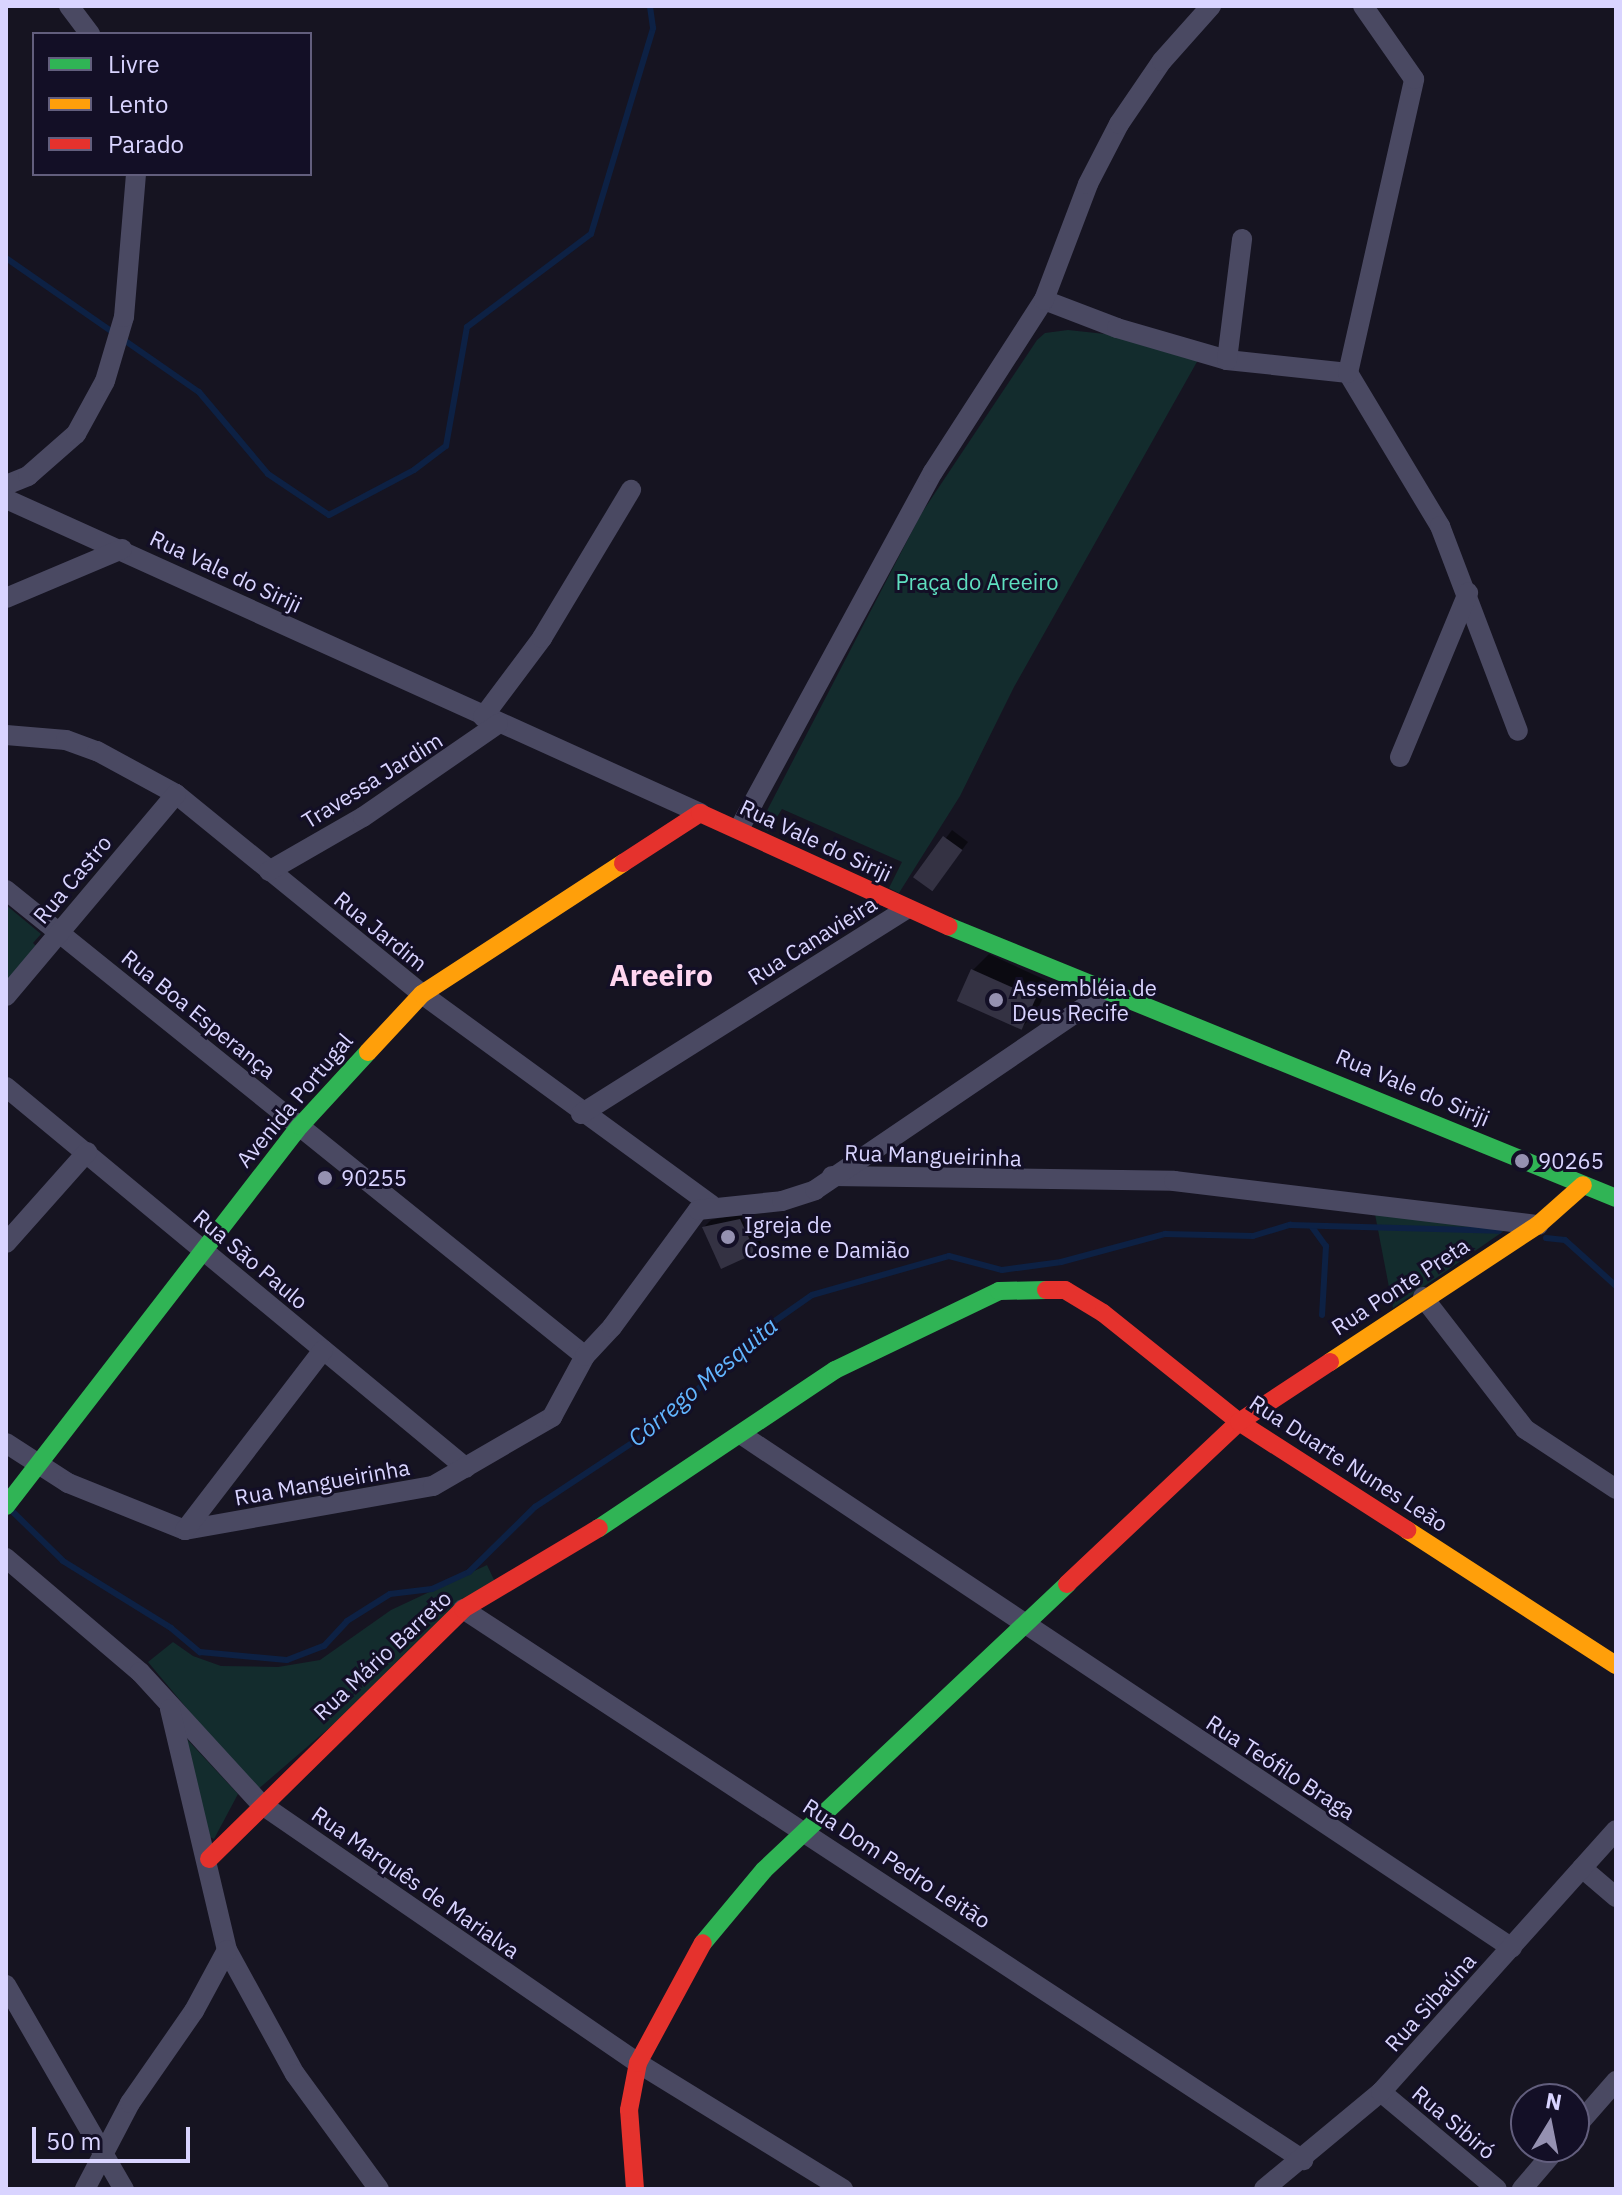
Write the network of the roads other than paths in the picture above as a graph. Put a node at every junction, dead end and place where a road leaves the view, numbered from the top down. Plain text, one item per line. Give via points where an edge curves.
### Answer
1 (69, 6) edge
2 (1211, 6) edge
3 (1363, 6) edge
4 (88, 32) edge
5 (136, 176) edge
6 (1242, 239) dead end
7 (1044, 300) junction
8 (1227, 360) junction
9 (1348, 373) junction
10 (6, 485) edge
11 (631, 490) dead end
12 (6, 499) edge
13 (122, 549) junction
14 (1468, 593) junction
15 (6, 598) edge
16 (491, 720) junction
17 (1518, 731) dead end
18 (6, 735) edge
19 (1400, 757) dead end
20 (176, 794) junction
21 (700, 813) junction
22 (739, 829) junction
23 (269, 871) junction
24 (6, 890) edge
25 (906, 909) junction
26 (58, 931) junction
27 (1106, 992) junction
28 (422, 994) junction
29 (6, 996) edge
30 (6, 1087) edge
31 (581, 1114) junction
32 (300, 1126) junction
33 (87, 1152) junction
34 (832, 1176) junction
35 (1583, 1185) junction
36 (1616, 1198) edge
37 (711, 1205) junction
38 (1538, 1225) junction
39 (6, 1243) edge
40 (202, 1250) junction
41 (1065, 1290) joint
42 (1423, 1297) junction
43 (323, 1350) junction
44 (585, 1356) junction
45 (1239, 1422) junction
46 (742, 1435) junction
47 (6, 1443) edge
48 (38, 1466) junction
49 (466, 1468) junction
50 (1616, 1489) edge
51 (6, 1506) edge
52 (185, 1530) junction
53 (6, 1558) edge
54 (463, 1609) junction
55 (1023, 1625) junction
56 (1616, 1665) edge
57 (169, 1704) junction
58 (261, 1804) junction
59 (1616, 1830) edge
60 (808, 1832) junction
61 (209, 1859) junction
62 (1582, 1868) junction
63 (1616, 1897) edge
64 (1512, 1948) junction
65 (227, 1950) junction
66 (6, 1985) edge
67 (638, 2063) junction
68 (1616, 2081) edge
69 (1381, 2092) junction
70 (1590, 2111) edge
71 (104, 2151) junction
72 (1303, 2160) junction
73 (1544, 2163) edge
74 (1268, 2188) edge
75 (85, 2189) edge
76 (124, 2189) edge
77 (379, 2189) edge
78 (635, 2189) edge
79 (843, 2189) edge
80 (1497, 2189) edge
81 (1522, 2189) edge

1 - 4 street
2 - 7 street via 1162,61 1119,124 1088,184
3 - 9 street via 1414,79
5 - 10 street via 124,317 105,381 76,434 28,476
6 - 8 street
7 - 8 street
7 - 22 street via 888,551
8 - 9 street
9 - 14 street via 1440,526
11 - 16 street, Travessa Jardim
12 - 13 street, Rua Vale do Siriji
13 - 15 street
13 - 16 street, Rua Vale do Siriji
14 - 17 street
14 - 19 street
16 - 21 street, Rua Vale do Siriji
16 - 23 street, Travessa Jardim via 363,817
18 - 20 street, Rua Jardim via 66,740
20 - 23 street, Rua Jardim
20 - 26 street, Rua Castro
21 - 22 street, Rua Vale do Siriji
21 - 28 street, Avenida Portugal
22 - 25 street, Rua Vale do Siriji
23 - 28 street, Rua Jardim
24 - 26 street, Rua Boa Esperança
25 - 27 street, Rua Vale do Siriji
25 - 31 street, Rua Canavieira
26 - 29 street, Rua Castro
26 - 32 street, Rua Boa Esperança
27 - 34 street
27 - 35 street, Rua Vale do Siriji via 1256,1047
28 - 31 street, Rua Jardim
28 - 32 street, Avenida Portugal
30 - 33 street, Rua São Paulo
31 - 37 street, Rua Jardim
32 - 40 street, Avenida Portugal
32 - 44 street, Rua Boa Esperança
33 - 39 street
33 - 40 street, Rua São Paulo
34 - 37 street, Rua Mangueirinha via 800,1196
34 - 38 street, Rua Mangueirinha via 1174,1181
35 - 36 street, Rua Vale do Siriji
35 - 38 street, Rua Ponte Preta
37 - 44 street, Rua Mangueirinha via 688,1219 612,1327
38 - 42 street, Rua Ponte Preta
40 - 43 street, Rua São Paulo
40 - 48 street, Avenida Portugal
41 - 45 street, Rua Duarte Nunes Leão via 1103,1313
41 - 46 street, Rua Mário Barreto via 999,1291 962,1307 835,1370
42 - 45 street, Rua Ponte Preta
42 - 50 street via 1525,1429
43 - 49 street, Rua São Paulo
43 - 52 street
44 - 49 street, Rua Mangueirinha via 552,1417
45 - 55 street
45 - 56 street, Rua Duarte Nunes Leão
46 - 54 street, Rua Mário Barreto
46 - 55 street, Rua Teófilo Braga
47 - 48 street, Rua Mangueirinha
48 - 51 street, Avenida Portugal
48 - 52 street, Rua Mangueirinha via 140,1516
49 - 52 street, Rua Mangueirinha via 433,1486 397,1496
53 - 57 street, Rua Marquês de Marialva via 140,1672
54 - 58 street, Rua Mário Barreto
54 - 60 street, Rua Dom Pedro Leitão
55 - 60 street
55 - 64 street, Rua Teófilo Braga
57 - 58 street, Rua Marquês de Marialva
57 - 61 street
58 - 61 street, Rua Mário Barreto
58 - 67 street, Rua Marquês de Marialva
59 - 62 street, Rua Sibaúna
60 - 67 street via 712,1926
60 - 72 street, Rua Dom Pedro Leitão
61 - 65 street
62 - 63 street
62 - 64 street, Rua Sibaúna
64 - 69 street, Rua Sibaúna
65 - 71 street
65 - 77 street via 295,2074
66 - 71 street
67 - 78 street via 629,2110
67 - 79 street, Rua Marquês de Marialva
68 - 70 street
69 - 72 street, Rua Sibaúna
69 - 80 street, Rua Sibiró
71 - 75 street
71 - 76 street
72 - 74 street, Rua Sibaúna
73 - 81 street

